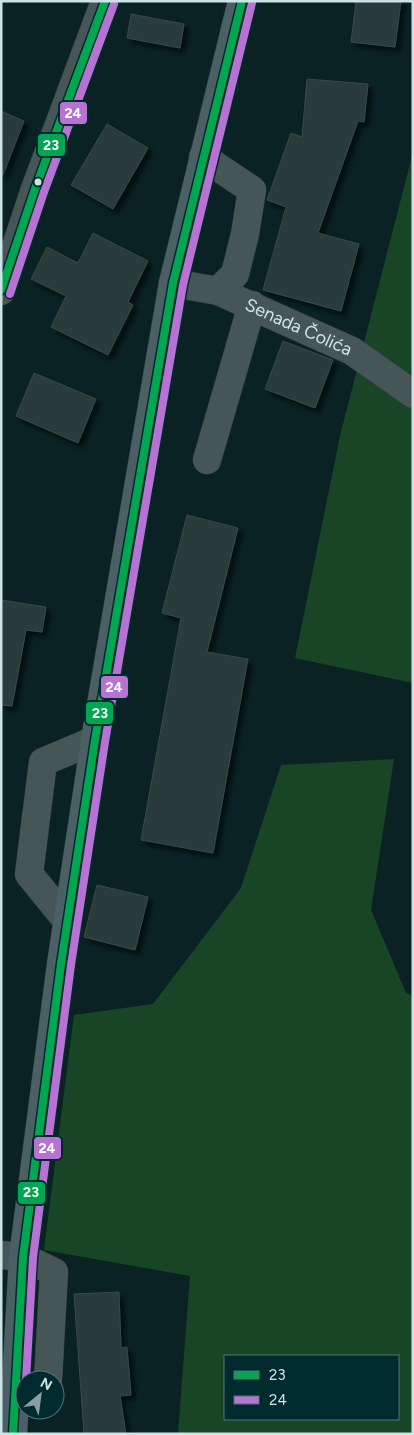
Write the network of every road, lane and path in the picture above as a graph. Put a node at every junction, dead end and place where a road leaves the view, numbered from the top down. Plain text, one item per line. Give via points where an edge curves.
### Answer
1 (105, 1) edge
2 (242, 1) edge
3 (203, 157) junction
4 (173, 283) junction
5 (1, 291) edge
6 (218, 291) junction
7 (252, 305) junction
8 (413, 394) edge
9 (207, 460) dead end
10 (96, 740) junction
11 (68, 922) junction
12 (12, 1256) edge
13 (49, 1370) edge
14 (13, 1434) edge

1 - 5 street
2 - 3 main road
3 - 4 main road
3 - 6 street via 252,190 235,274
4 - 6 street, Senada Čolića
4 - 10 main road
6 - 7 street, Senada Čolića
7 - 8 street, Senada Čolića via 352,351
7 - 9 street
10 - 11 main road
10 - 11 street via 43,762 28,874
11 - 12 main road
12 - 13 street via 54,1272
12 - 14 main road

